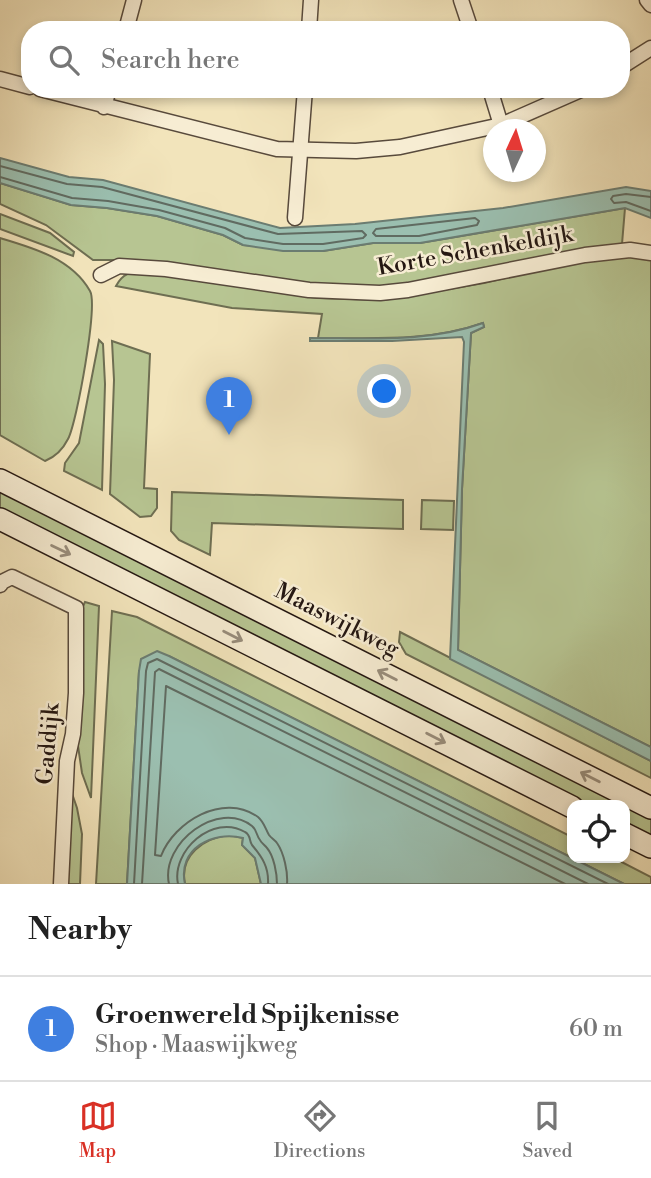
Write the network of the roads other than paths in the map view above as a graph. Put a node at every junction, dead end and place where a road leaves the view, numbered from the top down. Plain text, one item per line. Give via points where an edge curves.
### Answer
1 (134, 0) edge
2 (311, 0) edge
3 (461, 0) edge
4 (647, 0) edge
5 (651, 5) edge
6 (128, 21) edge
7 (310, 21) edge
8 (468, 21) edge
9 (651, 48) edge
10 (630, 61) edge
11 (0, 79) edge
12 (21, 85) edge
13 (72, 98) edge
14 (106, 98) edge
15 (304, 98) edge
16 (493, 98) edge
17 (562, 98) edge
18 (104, 107) junction
19 (499, 119) edge
20 (515, 119) edge
21 (483, 129) edge
22 (301, 151) junction
23 (295, 219) dead end
24 (651, 253) edge
25 (101, 275) dead end
26 (0, 480) edge
27 (0, 519) edge
28 (0, 585) edge
29 (567, 804) edge
30 (651, 808) edge
31 (630, 836) edge
32 (651, 847) edge
33 (61, 884) edge

1 - 6 street
2 - 7 street
3 - 8 street
4 - 5 street
9 - 10 street
11 - 12 street
13 - 18 street
14 - 18 street
15 - 22 street
16 - 19 street
17 - 20 street
18 - 22 street
21 - 22 street via 400,147
22 - 23 street
24 - 25 street, Korte Schenkeldijk via 630,250 585,255 380,293 309,290 166,268 119,266
30 -> 26 street, Maaswijkweg
27 -> 29 street
28 - 33 street, Gaddijk via 12,577 76,608 76,693 67,761
31 - 32 street

